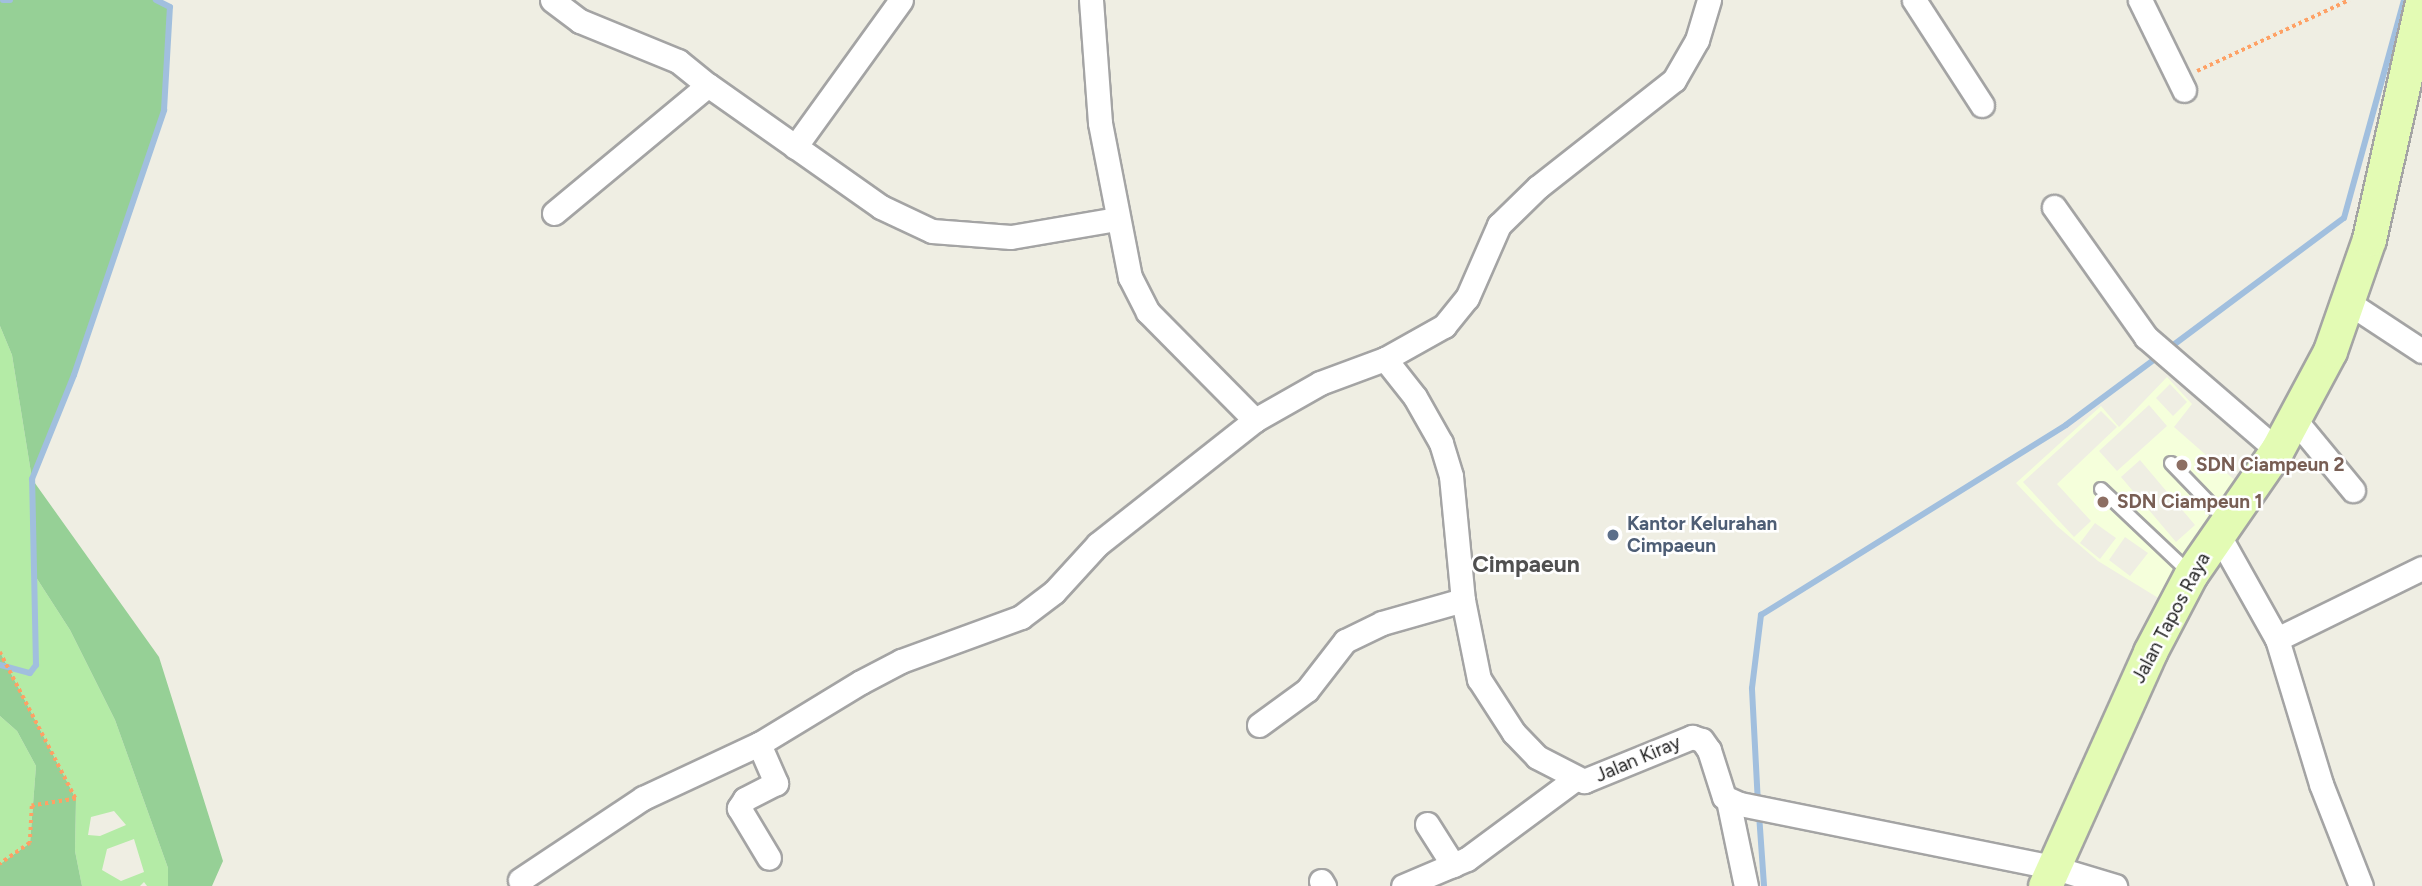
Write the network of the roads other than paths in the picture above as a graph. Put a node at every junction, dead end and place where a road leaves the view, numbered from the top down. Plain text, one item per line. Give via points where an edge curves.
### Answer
1 (552, 0) edge
2 (901, 0) edge
3 (1091, 0) edge
4 (1709, 0) edge
5 (1914, 0) edge
6 (2140, 0) edge
7 (2422, 1) edge
8 (708, 85) junction
9 (2182, 85) road end
10 (1982, 105) dead end
11 (795, 147) junction
12 (2054, 207) dead end
13 (554, 212) dead end
14 (1116, 219) junction
15 (2349, 303) junction
16 (2422, 351) edge
17 (1385, 359) junction
18 (2295, 419) junction
19 (1255, 420) junction
20 (2277, 450) junction
21 (2171, 463) dead end
22 (2101, 489) dead end
23 (2354, 490) dead end
24 (2222, 528) junction
25 (2422, 569) edge
26 (2191, 574) junction
27 (1463, 600) junction
28 (2277, 639) junction
29 (1259, 725) dead end
30 (759, 744) junction
31 (1575, 779) junction
32 (1734, 802) junction
33 (1427, 824) dead end
34 (769, 858) dead end
35 (1453, 865) junction
36 (2048, 877) edge
37 (520, 880) dead end
38 (1403, 886) edge
39 (1746, 886) edge
40 (2115, 886) edge
41 (2361, 886) edge

1 - 8 street via 580,21 678,61
2 - 11 street
3 - 14 street via 1100,123
4 - 17 street via 1697,40 1674,80 1538,187 1499,225 1467,298 1444,326
5 - 10 street
6 - 9 street
7 - 15 main road, Jalan Tapos Raya via 2369,239
8 - 11 street
8 - 13 street
11 - 14 street via 880,206 932,231 1011,237
12 - 20 street via 2166,354
14 - 19 street via 1130,277 1148,312
15 - 16 street
15 - 18 main road, Jalan Tapos Raya
17 - 19 street via 1320,383
17 - 27 street, Jalan Kiray via 1416,397 1441,443 1451,476
18 - 20 main road, Jalan Tapos Raya
18 - 23 street
19 - 30 street via 1098,544 1036,607 1001,627 901,661
20 - 24 main road, Jalan Tapos Raya
21 - 24 lane
22 - 26 lane
24 - 26 main road, Jalan Tapos Raya
24 - 28 street
25 - 28 street
26 - 36 main road, Jalan Tapos Raya
27 - 29 street via 1382,623 1345,642 1307,690
27 - 31 street, Jalan Kiray via 1474,663 1493,704 1537,757
28 - 41 street via 2321,784
30 - 34 street via 776,782 745,799 739,808
30 - 37 street via 643,798
31 - 32 street, Jalan Kiray via 1596,778 1692,737 1702,740 1709,750 1720,790
31 - 35 street via 1478,852
32 - 36 street
32 - 39 street
33 - 35 street
35 - 38 street
36 - 40 street

